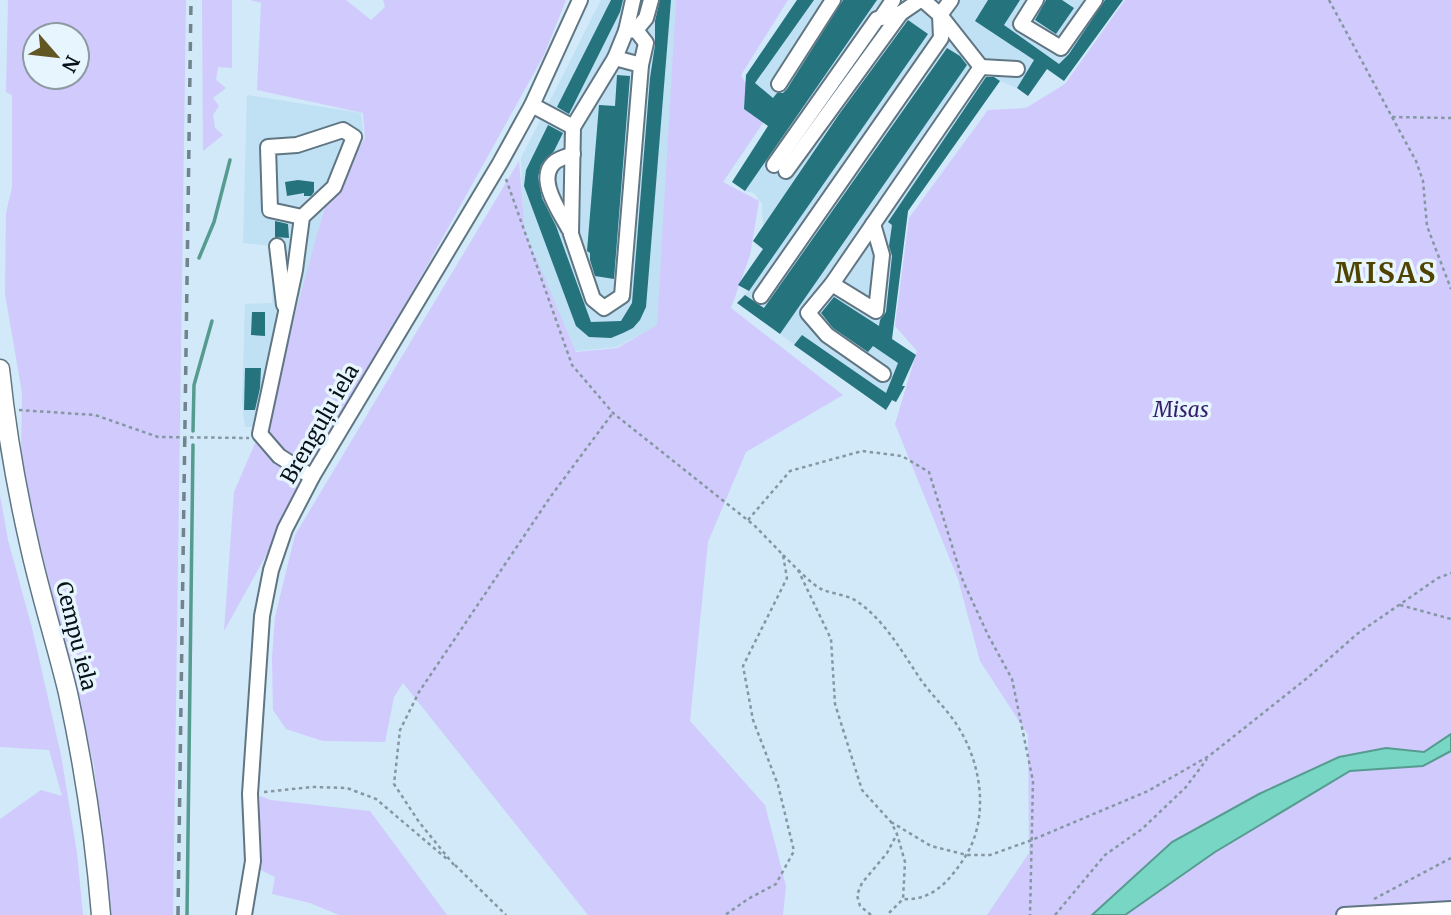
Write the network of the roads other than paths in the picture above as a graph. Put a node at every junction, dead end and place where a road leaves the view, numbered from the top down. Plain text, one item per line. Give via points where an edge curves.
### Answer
1 (580, 0) edge
2 (633, 0) edge
3 (651, 0) edge
4 (833, 0) edge
5 (921, 0) edge
6 (951, 0) edge
7 (1036, 0) edge
8 (1091, 1) edge
9 (897, 7) edge
10 (940, 15) junction
11 (631, 30) junction
12 (615, 58) junction
13 (642, 65) junction
14 (981, 67) junction
15 (1017, 69) dead end
16 (779, 84) dead end
17 (532, 105) junction
18 (573, 127) junction
19 (573, 154) junction
20 (302, 217) junction
21 (873, 224) junction
22 (571, 234) junction
23 (277, 246) dead end
24 (832, 284) junction
25 (761, 296) dead end
26 (285, 317) junction
27 (0, 369) edge
28 (884, 374) dead end
29 (312, 478) junction
30 (1451, 909) edge
31 (101, 915) edge
32 (244, 915) edge
33 (1344, 915) edge

1 - 17 street, Brenguļu iela
2 - 11 street
3 - 11 street via 646,18
4 - 16 street
5 - 9 street
5 - 10 street
6 - 10 street
7 - 8 street via 1021,24 1061,48
9 - 9 street via 780,168 877,19
10 - 14 street
10 - 25 street via 941,38
11 - 12 street
11 - 13 street via 646,43
12 - 13 street
12 - 18 street
13 - 22 street via 622,296 604,308 593,299
14 - 15 street
14 - 21 street
17 - 18 street
17 - 29 street, Brenguļu iela
18 - 19 street
19 - 22 street
19 - 22 street via 555,162 548,171 548,188
20 - 20 street via 334,187 354,137 343,130 297,145 268,147 270,211
20 - 26 street
21 - 24 street
21 - 24 street via 882,255 876,311
23 - 26 street
24 - 28 street via 808,313 827,335
26 - 29 street via 260,434 279,456
27 - 31 main road, Cempu iela via 29,544 81,757
29 - 32 street, Brenguļu iela via 285,529 264,605 250,794 253,861
30 - 33 street

